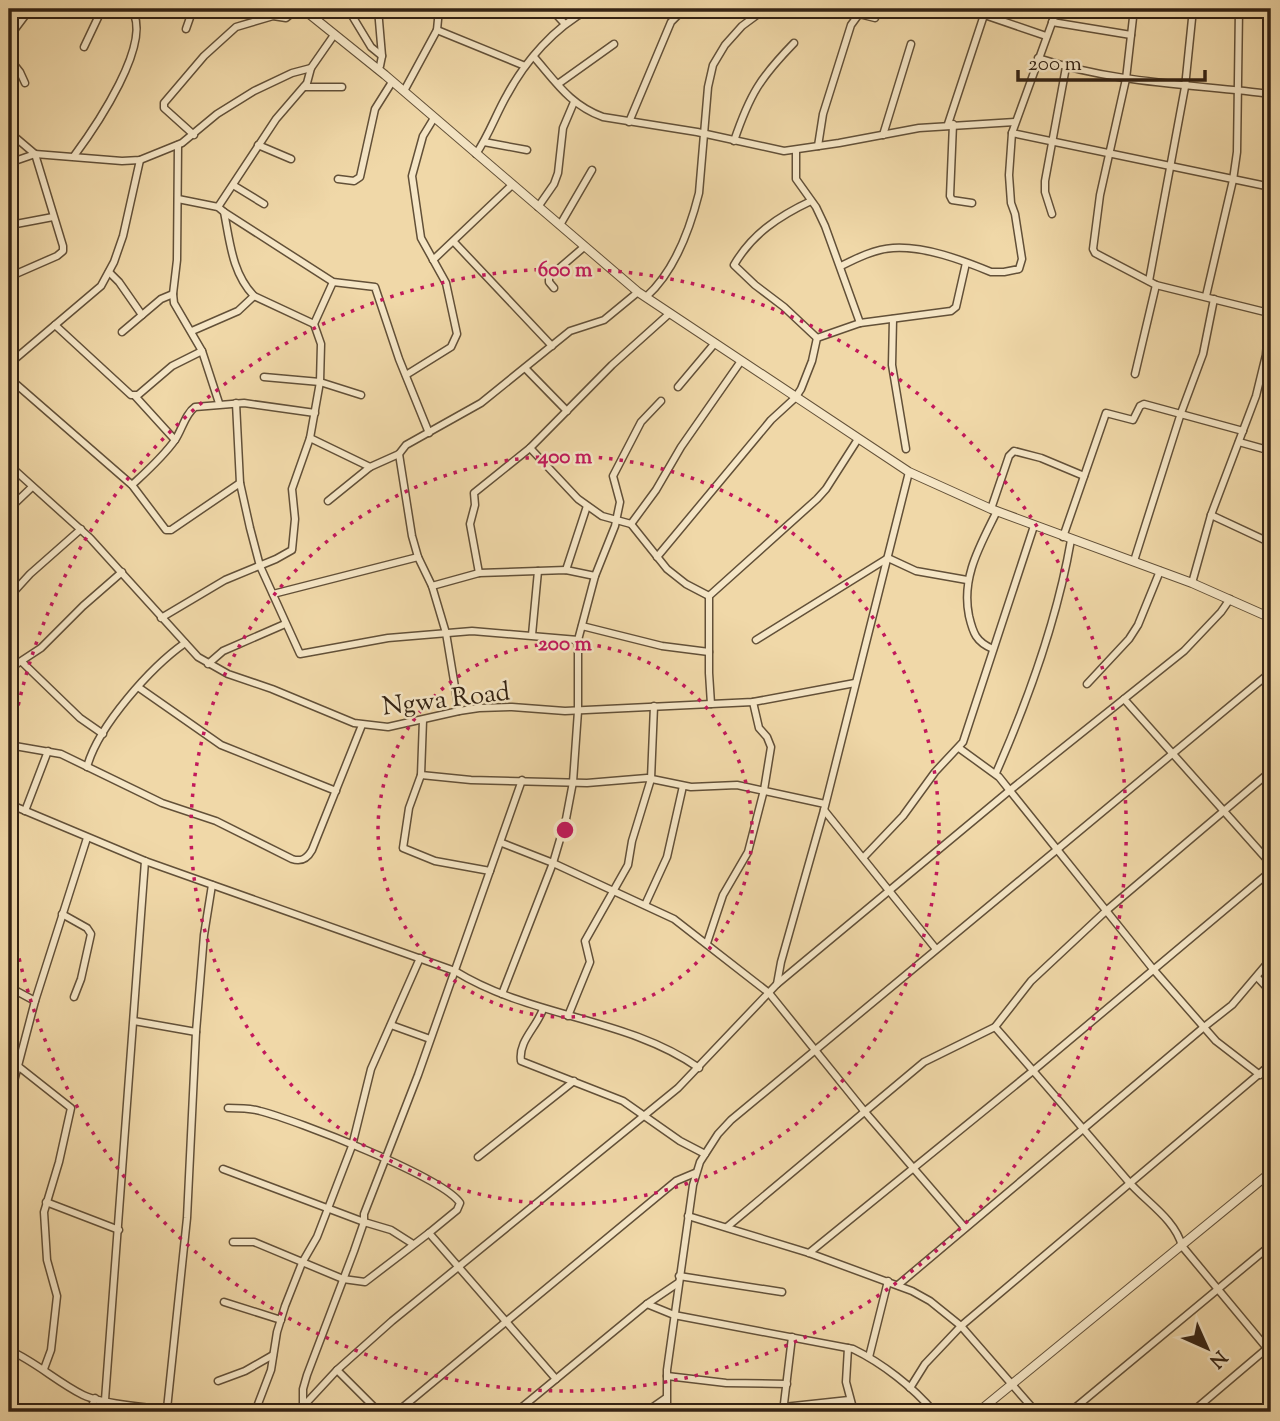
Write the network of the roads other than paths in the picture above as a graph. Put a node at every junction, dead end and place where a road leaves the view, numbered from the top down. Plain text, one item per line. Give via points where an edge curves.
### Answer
1 (30, 9) edge
2 (102, 9) edge
3 (131, 9) edge
4 (193, 9) edge
5 (297, 9) edge
6 (303, 9) edge
7 (348, 9) edge
8 (378, 9) edge
9 (439, 9) edge
10 (551, 9) edge
11 (589, 9) edge
12 (684, 9) edge
13 (765, 9) edge
14 (967, 9) edge
15 (1057, 9) edge
16 (1134, 9) edge
17 (1193, 9) edge
18 (1239, 9) edge
19 (985, 12) edge
20 (875, 18) dead end
21 (1052, 22) junction
22 (564, 23) junction
23 (186, 29) dead end
24 (438, 30) junction
25 (334, 35) junction
26 (1131, 35) junction
27 (1046, 36) junction
28 (9, 37) edge
29 (794, 43) dead end
30 (614, 44) dead end
31 (911, 44) dead end
32 (85, 47) dead end
33 (382, 56) junction
34 (534, 57) junction
35 (9, 58) edge
36 (1038, 58) junction
37 (525, 66) junction
38 (1066, 67) junction
39 (311, 68) junction
40 (377, 69) junction
41 (1126, 79) junction
42 (392, 82) junction
43 (25, 83) dead end
44 (558, 85) junction
45 (304, 87) junction
46 (1185, 87) junction
47 (342, 88) dead end
48 (1239, 90) junction
49 (404, 91) junction
50 (1271, 94) edge
51 (574, 102) junction
52 (434, 118) junction
53 (629, 122) junction
54 (1015, 122) junction
55 (950, 124) junction
56 (9, 131) edge
57 (1012, 133) junction
58 (705, 134) junction
59 (194, 135) junction
60 (883, 135) junction
61 (1051, 140) junction
62 (734, 141) junction
63 (484, 142) junction
64 (178, 145) junction
65 (258, 145) junction
66 (818, 146) junction
67 (527, 150) dead end
68 (796, 150) junction
69 (36, 154) junction
70 (476, 154) junction
71 (1108, 154) junction
72 (74, 156) junction
73 (290, 159) dead end
74 (140, 160) junction
75 (9, 163) edge
76 (1171, 167) junction
77 (592, 170) dead end
78 (338, 179) dead end
79 (1233, 180) junction
80 (233, 185) junction
81 (512, 185) junction
82 (1271, 187) edge
83 (178, 199) junction
84 (811, 201) junction
85 (972, 203) dead end
86 (264, 204) dead end
87 (538, 207) junction
88 (221, 210) junction
89 (1052, 214) dead end
90 (53, 217) junction
91 (16, 224) dead end
92 (560, 225) junction
93 (454, 242) junction
94 (584, 247) junction
95 (433, 260) junction
96 (966, 263) junction
97 (841, 266) junction
98 (109, 272) junction
99 (9, 277) edge
100 (1149, 281) junction
101 (333, 282) junction
102 (1156, 285) junction
103 (554, 288) dead end
104 (173, 294) junction
105 (642, 295) junction
106 (254, 296) junction
107 (1206, 296) junction
108 (1214, 299) junction
109 (1271, 299) edge
110 (670, 313) junction
111 (1269, 313) junction
112 (142, 315) junction
113 (893, 319) junction
114 (860, 323) junction
115 (314, 324) junction
116 (55, 326) junction
117 (192, 331) junction
118 (121, 332) dead end
119 (817, 338) junction
120 (715, 343) junction
121 (552, 346) junction
122 (202, 351) junction
123 (1269, 356) edge
124 (741, 361) junction
125 (9, 364) edge
126 (525, 368) junction
127 (1135, 374) dead end
128 (406, 375) junction
129 (264, 377) dead end
130 (9, 378) edge
131 (320, 382) junction
132 (678, 387) dead end
133 (361, 395) dead end
134 (135, 396) junction
135 (795, 398) junction
136 (661, 401) dead end
137 (219, 403) junction
138 (236, 403) junction
139 (567, 411) junction
140 (315, 413) junction
141 (1181, 413) junction
142 (1243, 431) junction
143 (429, 433) junction
144 (310, 438) junction
145 (858, 439) junction
146 (175, 440) junction
147 (1239, 442) junction
148 (530, 447) junction
149 (906, 449) dead end
150 (1271, 452) edge
151 (399, 454) junction
152 (9, 465) edge
153 (370, 467) junction
154 (909, 472) junction
155 (1084, 476) junction
156 (240, 482) junction
157 (132, 485) junction
158 (32, 487) junction
159 (328, 501) dead end
160 (587, 506) junction
161 (9, 509) edge
162 (994, 510) junction
163 (1211, 514) junction
164 (616, 520) junction
165 (631, 524) junction
166 (1034, 526) junction
167 (81, 529) junction
168 (1067, 539) junction
169 (1271, 543) edge
170 (418, 556) junction
171 (657, 557) junction
172 (888, 558) junction
173 (1134, 561) junction
174 (260, 566) junction
175 (566, 570) junction
176 (538, 571) junction
177 (1160, 571) junction
178 (122, 572) junction
179 (479, 573) junction
180 (595, 576) junction
181 (967, 580) junction
182 (1192, 583) junction
183 (432, 586) junction
184 (273, 594) junction
185 (709, 596) junction
186 (9, 597) edge
187 (1230, 599) junction
188 (162, 618) junction
189 (1271, 618) edge
190 (285, 624) junction
191 (582, 626) junction
192 (446, 633) junction
193 (532, 635) junction
194 (578, 640) junction
195 (755, 640) dead end
196 (185, 643) junction
197 (993, 649) junction
198 (709, 652) junction
199 (22, 662) junction
200 (208, 664) junction
201 (10, 667) edge
202 (1271, 672) edge
203 (855, 683) junction
204 (1087, 684) dead end
205 (138, 687) junction
206 (1124, 699) junction
207 (753, 702) junction
208 (711, 704) junction
209 (654, 706) junction
210 (459, 711) junction
211 (578, 711) junction
212 (423, 720) junction
213 (362, 724) junction
214 (103, 734) junction
215 (9, 745) edge
216 (959, 748) junction
217 (48, 751) junction
218 (1174, 754) junction
219 (87, 767) junction
220 (1271, 771) edge
221 (996, 773) junction
222 (421, 775) junction
223 (651, 779) junction
224 (522, 780) junction
225 (573, 782) junction
226 (683, 786) junction
227 (764, 790) junction
228 (1009, 790) junction
229 (336, 791) junction
230 (9, 804) edge
231 (824, 807) junction
232 (1225, 810) junction
233 (25, 811) junction
234 (87, 838) junction
235 (502, 843) junction
236 (1056, 849) junction
237 (863, 858) junction
238 (145, 861) junction
239 (553, 863) junction
240 (1271, 864) edge
241 (490, 871) junction
242 (1271, 871) edge
243 (212, 886) junction
244 (889, 890) junction
245 (615, 891) junction
246 (645, 905) junction
247 (1107, 910) junction
248 (62, 914) junction
249 (706, 943) junction
250 (936, 949) junction
251 (420, 958) junction
252 (1271, 959) edge
253 (1153, 970) junction
254 (455, 971) junction
255 (1257, 977) junction
256 (777, 984) junction
257 (9, 987) edge
258 (1271, 992) edge
259 (769, 993) junction
260 (502, 994) junction
261 (74, 997) dead end
262 (35, 1001) junction
263 (543, 1009) junction
264 (568, 1016) junction
265 (134, 1021) junction
266 (391, 1025) junction
267 (995, 1027) junction
268 (1204, 1027) junction
269 (195, 1032) junction
270 (430, 1039) junction
271 (815, 1049) junction
272 (9, 1059) edge
273 (1271, 1064) edge
274 (18, 1066) junction
275 (699, 1068) junction
276 (1034, 1070) junction
277 (1260, 1075) junction
278 (574, 1081) junction
279 (9, 1100) edge
280 (228, 1108) dead end
281 (865, 1112) junction
282 (645, 1117) junction
283 (1084, 1129) junction
284 (352, 1146) junction
285 (705, 1154) junction
286 (478, 1157) dead end
287 (384, 1159) junction
288 (223, 1169) dead end
289 (914, 1169) junction
290 (1271, 1172) edge
291 (695, 1173) junction
292 (1131, 1184) junction
293 (46, 1202) junction
294 (328, 1207) junction
295 (688, 1216) junction
296 (364, 1222) junction
297 (727, 1227) junction
298 (965, 1228) junction
299 (119, 1230) junction
300 (429, 1233) junction
301 (233, 1242) dead end
302 (413, 1244) junction
303 (1271, 1245) edge
304 (1182, 1246) junction
305 (809, 1253) junction
306 (302, 1263) junction
307 (458, 1267) junction
308 (343, 1279) junction
309 (678, 1279) junction
310 (888, 1281) junction
311 (898, 1285) junction
312 (1219, 1290) junction
313 (782, 1292) dead end
314 (224, 1302) dead end
315 (647, 1304) junction
316 (674, 1315) junction
317 (281, 1320) junction
318 (508, 1322) junction
319 (961, 1326) junction
320 (792, 1337) junction
321 (848, 1348) junction
322 (1270, 1349) edge
323 (9, 1350) edge
324 (273, 1355) junction
325 (869, 1357) junction
326 (44, 1368) junction
327 (337, 1370) junction
328 (667, 1376) junction
329 (556, 1379) junction
330 (218, 1381) dead end
331 (787, 1384) junction
332 (1012, 1384) junction
333 (910, 1388) junction
334 (95, 1398) junction
335 (666, 1398) junction
336 (105, 1400) junction
337 (849, 1400) junction
338 (167, 1409) junction
339 (300, 1409) edge
340 (784, 1410) edge
341 (90, 1412) edge
342 (201, 1412) edge
343 (255, 1412) edge
344 (379, 1412) edge
345 (397, 1412) edge
346 (516, 1412) edge
347 (646, 1412) edge
348 (667, 1412) edge
349 (854, 1412) edge
350 (934, 1412) edge
351 (978, 1412) edge
352 (1036, 1412) edge
353 (1070, 1412) edge
354 (1192, 1412) edge

1 - 28 street
2 - 32 street
3 - 72 street via 135,41 127,62 107,109
4 - 23 street
5 - 59 street via 286,19 273,16 236,27 190,72 163,106
6 - 25 street
7 - 33 street via 371,47
8 - 33 street
9 - 24 street
10 - 22 street
11 - 22 street
12 - 53 street via 671,22
13 - 58 street via 742,26 713,65
14 - 19 street
15 - 21 street
16 - 26 street
17 - 46 street
18 - 48 street
19 - 27 street
19 - 55 street
20 - 66 street via 859,13 851,25 823,114
21 - 26 street
21 - 27 street
22 - 34 street
24 - 37 street
24 - 49 street
25 - 39 street
25 - 40 street
26 - 41 street
27 - 36 street
29 - 62 street via 753,91
30 - 44 street
31 - 60 street
33 - 40 street
34 - 37 street
34 - 44 street
35 - 43 street
36 - 38 street
36 - 54 street
37 - 63 street
38 - 41 street
38 - 61 street
39 - 45 street
39 - 59 street via 245,96
40 - 42 street
41 - 46 street
41 - 71 street
42 - 49 street
42 - 78 street via 375,109 360,177
44 - 51 street
45 - 47 street
45 - 65 street
46 - 48 street
46 - 76 street
48 - 50 street
48 - 79 street
49 - 52 street
51 - 53 street via 603,117
51 - 87 street via 563,128 558,173
52 - 70 street
52 - 95 street via 423,136 412,176 421,238
53 - 58 street
54 - 55 street
54 - 57 street
55 - 60 street
55 - 85 street via 950,196
56 - 69 street
57 - 61 street
57 - 96 street via 1009,175 1021,266 1014,271 991,272
58 - 62 street
58 - 105 street via 699,193 689,229 668,270
59 - 64 street
60 - 66 street
61 - 71 street
61 - 89 street via 1045,192
62 - 68 street
63 - 67 street
63 - 70 street
64 - 74 street
64 - 83 street
65 - 73 street
65 - 80 street
66 - 68 street
68 - 84 street via 796,179
69 - 72 street
69 - 75 street
69 - 90 street
70 - 81 street
71 - 76 street
71 - 100 street via 1093,249
72 - 74 street
74 - 98 street via 123,236
76 - 79 street
76 - 100 street
77 - 92 street
79 - 82 street
79 - 107 street
80 - 86 street
80 - 88 street
81 - 87 street
81 - 93 street
83 - 88 street
83 - 104 street
84 - 97 street
84 - 119 street via 776,218 734,265
87 - 92 street
88 - 101 street
88 - 106 street via 237,273
90 - 91 street
90 - 99 street via 63,246 61,254
92 - 94 street
93 - 95 street
93 - 121 street
94 - 103 street via 549,277
94 - 105 street
95 - 128 street via 446,283 456,341
96 - 97 street via 892,248
96 - 113 street via 954,309
97 - 114 street
98 - 112 street
98 - 116 street via 95,293
100 - 102 street
101 - 115 street
101 - 128 street via 375,287
102 - 107 street
102 - 127 street
104 - 112 street
104 - 117 street
105 - 110 street
105 - 121 street via 604,320 570,331
106 - 115 street
106 - 117 street via 238,311
107 - 108 street
108 - 111 street
108 - 141 street via 1203,354
109 - 111 street
110 - 120 street
110 - 139 street
111 - 123 street
112 - 118 street
113 - 114 street
113 - 149 street via 892,365
114 - 119 street
115 - 131 street via 321,344
116 - 125 street
116 - 134 street
117 - 122 street
119 - 135 street
120 - 124 street
120 - 132 street
121 - 126 street
122 - 134 street via 172,366
122 - 137 street
123 - 142 street
124 - 135 street
124 - 165 street
126 - 139 street
126 - 143 street via 481,403
128 - 143 street
129 - 131 street
130 - 157 street
131 - 133 street
131 - 140 street
134 - 146 street
135 - 145 street
135 - 171 street via 771,419
136 - 164 street via 641,422 616,468 613,481 620,502
137 - 138 street
137 - 146 street via 191,409
138 - 140 street
138 - 156 street
139 - 148 street
140 - 144 street
141 - 142 street
141 - 155 street via 1144,404 1133,419 1104,414
141 - 173 street
142 - 147 street
143 - 151 street
144 - 153 street
144 - 174 street via 292,489 294,546
145 - 154 street
145 - 185 street via 817,499
146 - 157 street
147 - 150 street
147 - 163 street
148 - 160 street
148 - 179 street via 474,493 470,524
151 - 153 street
151 - 170 street
152 - 158 street, Ngwa Road
153 - 159 street
154 - 162 street
154 - 172 street
155 - 162 street via 1014,451
155 - 168 street
156 - 157 street via 171,530 166,530
156 - 174 street
158 - 161 street
158 - 167 street, Ngwa Road
160 - 164 street
160 - 175 street
162 - 166 street
162 - 181 street
163 - 169 street
163 - 182 street
164 - 165 street
164 - 180 street
165 - 171 street
166 - 168 street
166 - 197 street
167 - 178 street, Ngwa Road
167 - 186 street
168 - 173 street
168 - 221 street via 1064,580 1042,657
170 - 183 street
170 - 184 street
171 - 185 street via 676,577
172 - 181 street via 916,571
172 - 195 street
172 - 203 street
173 - 177 street
174 - 184 street
174 - 188 street via 225,580
175 - 176 street
175 - 180 street
176 - 179 street
176 - 193 street
177 - 182 street
177 - 204 street via 1129,639
178 - 188 street, Ngwa Road
178 - 199 street
179 - 183 street
180 - 191 street
181 - 197 street via 974,636
182 - 187 street
183 - 192 street
184 - 190 street
185 - 198 street
187 - 189 street
187 - 206 street via 1184,650
188 - 196 street, Ngwa Road
190 - 192 street via 304,655 388,638
190 - 200 street via 223,651
191 - 194 street
191 - 198 street via 662,646
192 - 193 street
192 - 210 street
193 - 194 street
194 - 211 street
196 - 200 street, Ngwa Road
196 - 205 street
197 - 216 street
198 - 208 street
199 - 201 street
199 - 214 street
200 - 213 street, Ngwa Road
202 - 218 street
203 - 207 street, Ngwa Road
203 - 231 street
205 - 214 street
205 - 229 street via 221,745
206 - 218 street
206 - 228 street
207 - 208 street, Ngwa Road
207 - 227 street via 759,728 771,747
208 - 209 street, Ngwa Road
209 - 211 street, Ngwa Road
209 - 223 street
210 - 211 street, Ngwa Road via 512,707
210 - 212 street, Ngwa Road
211 - 225 street
212 - 213 street, Ngwa Road via 388,727
212 - 222 street
213 - 229 street
214 - 219 street
215 - 217 street
216 - 221 street
216 - 237 street
217 - 219 street
217 - 233 street
218 - 232 street
218 - 236 street
219 - 229 street via 296,860 309,855
220 - 232 street
221 - 228 street
222 - 224 street
222 - 241 street via 409,808 403,848 435,861
223 - 225 street
223 - 226 street
223 - 245 street via 628,864
224 - 225 street
224 - 235 street
225 - 239 street
226 - 227 street
226 - 246 street via 667,857
227 - 231 street
227 - 249 street via 748,852 723,895
228 - 236 street
228 - 244 street
230 - 233 street
231 - 237 street
231 - 256 street
232 - 240 street
232 - 247 street
233 - 234 street
234 - 238 street
234 - 248 street
235 - 239 street
235 - 241 street
236 - 247 street
236 - 250 street
237 - 244 street
238 - 243 street
238 - 265 street
239 - 245 street
239 - 260 street
241 - 254 street
242 - 253 street
243 - 251 street
243 - 269 street
244 - 250 street
244 - 256 street
245 - 246 street
245 - 264 street via 586,942 590,962
246 - 249 street via 681,923
247 - 253 street
247 - 267 street via 1031,981
248 - 261 street via 91,934
248 - 262 street
249 - 259 street
250 - 271 street
251 - 254 street
251 - 266 street
252 - 255 street
253 - 268 street
253 - 276 street
254 - 260 street
254 - 270 street
255 - 258 street
255 - 268 street
256 - 259 street
257 - 262 street
259 - 271 street
259 - 275 street
260 - 263 street
262 - 274 street
263 - 264 street
263 - 278 street via 523,1043 521,1061
264 - 275 street via 648,1040
265 - 269 street
265 - 299 street
266 - 270 street
266 - 284 street via 368,1079
267 - 276 street
267 - 281 street via 930,1058
268 - 277 street
268 - 283 street
269 - 338 street via 187,1219
270 - 287 street
271 - 281 street
271 - 285 street via 731,1120
272 - 274 street
273 - 277 street
274 - 279 street
274 - 293 street via 71,1108
275 - 282 street
276 - 283 street
276 - 289 street
277 - 292 street
278 - 282 street via 613,1096
278 - 286 street
280 - 284 street via 265,1112
281 - 289 street
281 - 297 street
282 - 285 street
282 - 307 street
283 - 292 street
283 - 298 street
284 - 287 street
284 - 294 street
285 - 291 street
287 - 296 street
287 - 300 street via 430,1180 459,1201 457,1210
288 - 294 street
289 - 298 street
289 - 305 street
290 - 304 street
291 - 295 street
291 - 318 street via 676,1181
292 - 304 street via 1178,1234
292 - 319 street
293 - 299 street
293 - 326 street via 46,1254 57,1303
294 - 296 street
294 - 306 street
295 - 297 street
295 - 309 street
296 - 302 street via 391,1230
296 - 308 street
297 - 305 street
298 - 311 street
299 - 336 street
300 - 302 street
300 - 307 street
301 - 306 street via 254,1242
302 - 308 street via 365,1282
303 - 312 street
304 - 312 street
304 - 332 street
305 - 310 street
306 - 308 street
306 - 317 street
307 - 318 street
307 - 327 street
308 - 339 street via 307,1375
309 - 313 street
309 - 315 street
309 - 316 street
310 - 311 street
310 - 325 street
311 - 319 street via 930,1301
312 - 322 street
312 - 353 street
314 - 317 street
315 - 316 street
315 - 329 street
316 - 320 street
316 - 328 street
317 - 324 street
318 - 329 street
318 - 345 street
319 - 332 street
319 - 333 street via 925,1364
320 - 321 street
320 - 331 street
321 - 325 street
321 - 337 street
322 - 354 street
323 - 326 street
324 - 330 street
324 - 343 street
325 - 333 street
326 - 334 street
327 - 339 street
327 - 344 street
328 - 331 street
328 - 335 street
329 - 346 street
331 - 340 street
332 - 351 street
332 - 352 street
333 - 350 street
334 - 336 street
334 - 341 street
335 - 347 street
335 - 348 street
336 - 338 street
337 - 340 street
337 - 349 street
338 - 342 street

